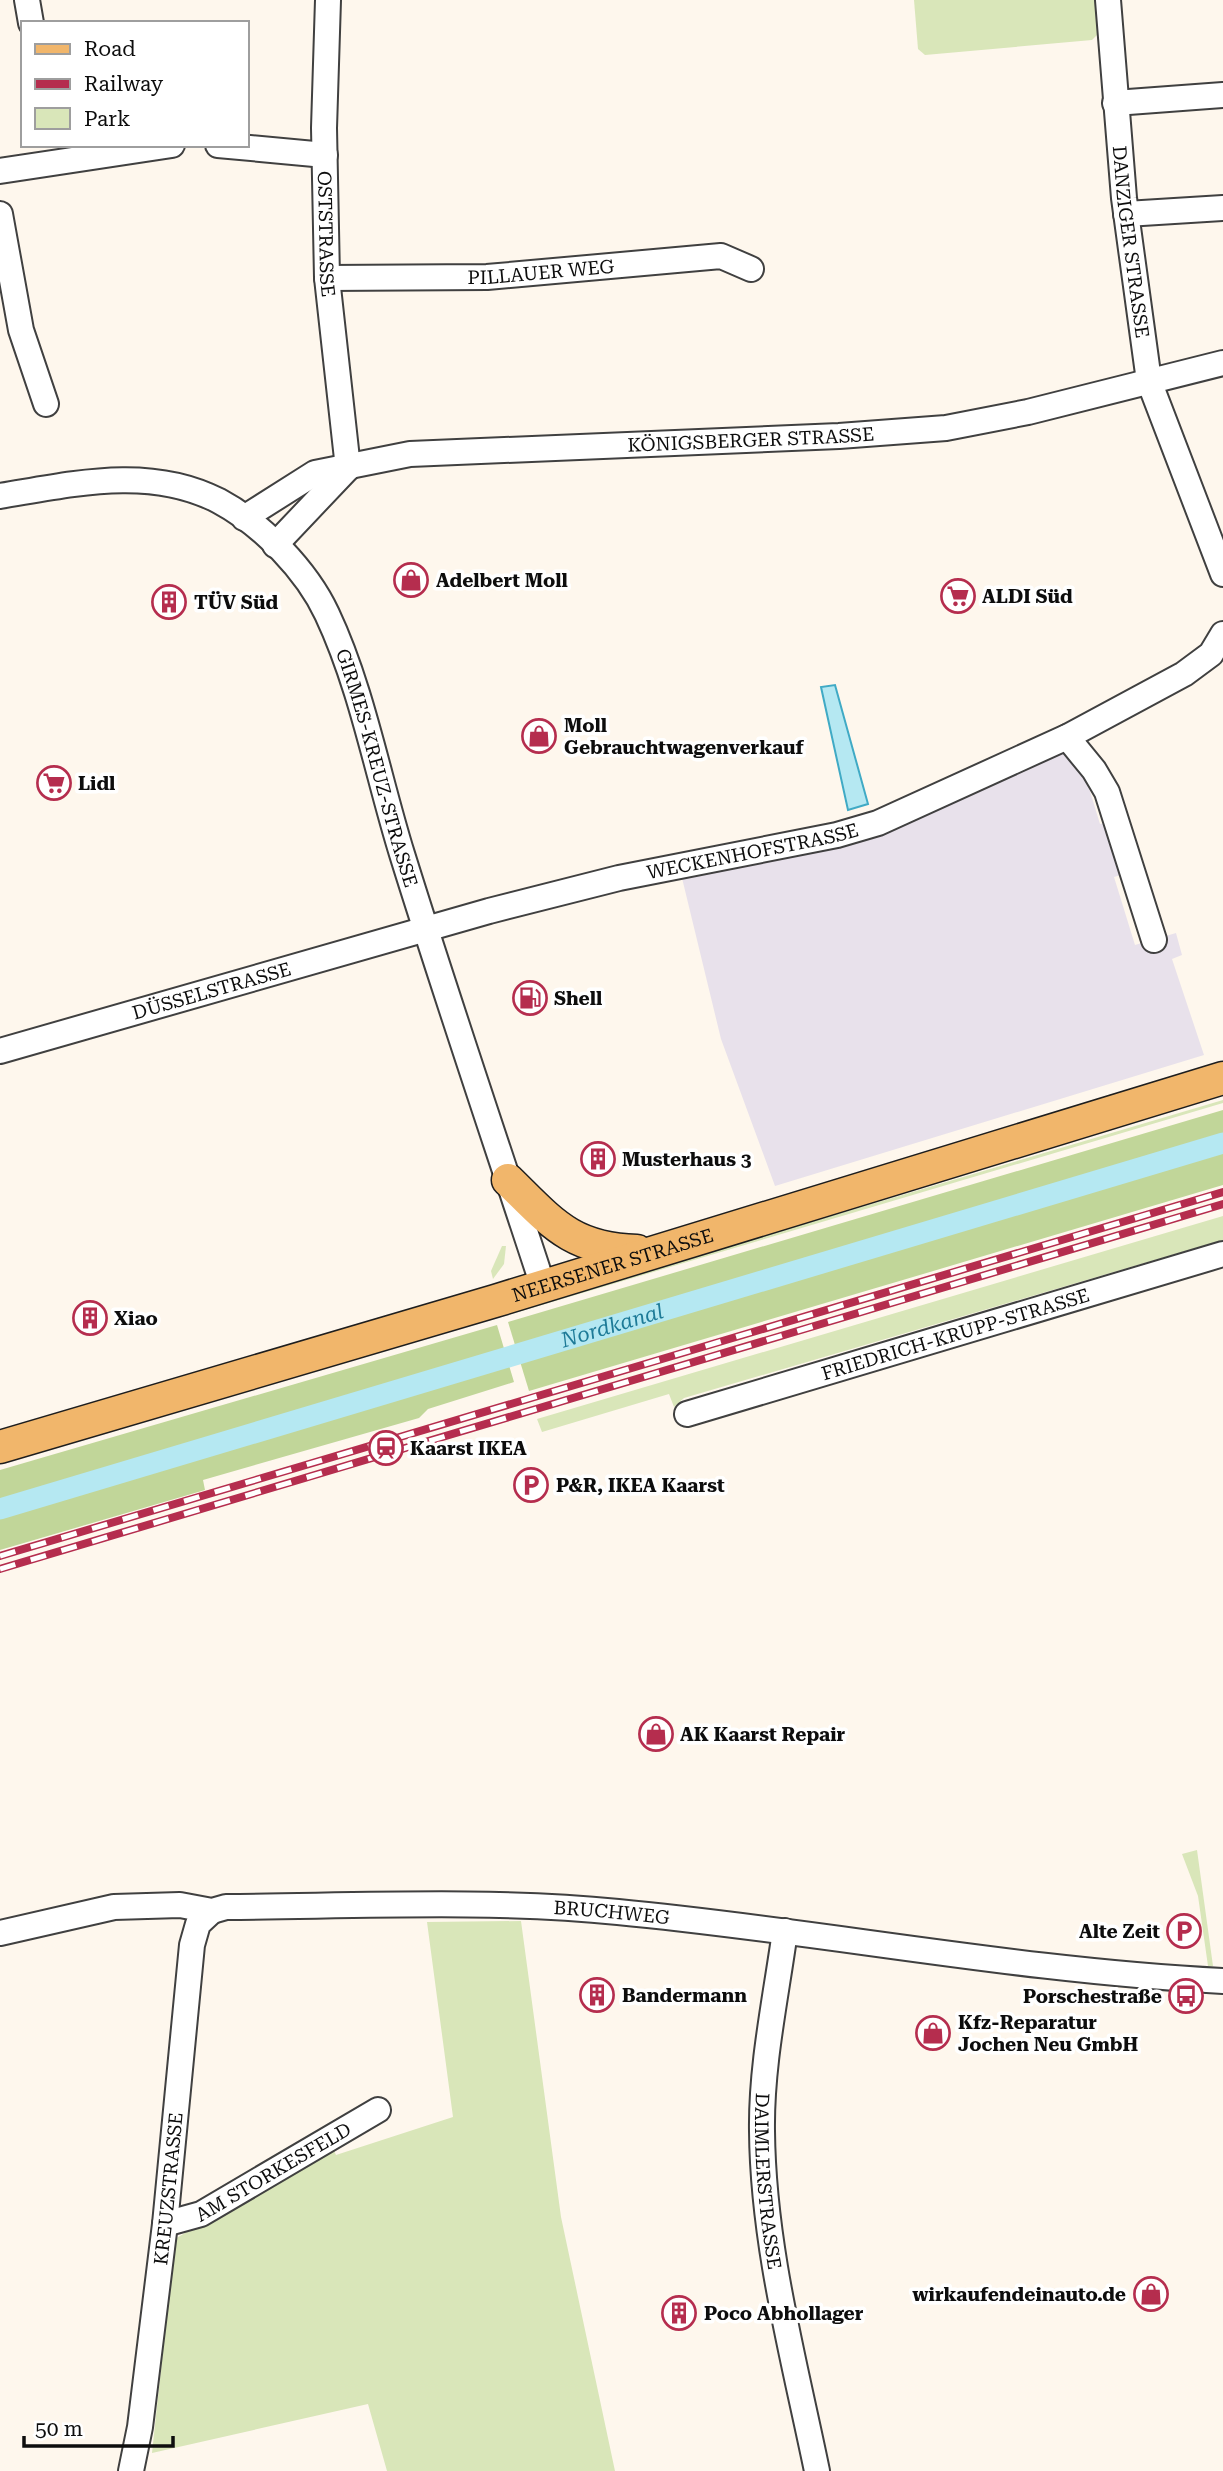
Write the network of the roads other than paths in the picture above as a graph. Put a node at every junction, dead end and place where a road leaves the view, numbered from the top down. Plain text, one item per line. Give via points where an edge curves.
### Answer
1 (27, 0) edge
2 (328, 0) edge
3 (1108, 0) edge
4 (30, 21) edge
5 (1223, 95) edge
6 (1115, 103) junction
7 (144, 147) edge
8 (239, 147) edge
9 (44, 154) edge
10 (325, 155) junction
11 (0, 171) edge
12 (1223, 208) edge
13 (0, 214) edge
14 (1126, 214) junction
15 (751, 269) dead end
16 (327, 278) junction
17 (1223, 363) edge
18 (1149, 381) junction
19 (46, 404) dead end
20 (348, 468) junction
21 (0, 496) edge
22 (244, 518) junction
23 (275, 545) junction
24 (1223, 574) edge
25 (1223, 634) edge
26 (1067, 737) junction
27 (425, 928) junction
28 (1154, 940) dead end
29 (0, 1051) edge
30 (1223, 1078) edge
31 (508, 1180) junction
32 (656, 1251) junction
33 (1223, 1254) edge
34 (543, 1286) junction
35 (687, 1414) dead end
36 (0, 1447) edge
37 (212, 1911) junction
38 (785, 1931) junction
39 (0, 1933) edge
40 (1223, 1981) edge
41 (378, 2110) dead end
42 (165, 2224) junction
43 (131, 2471) edge
44 (817, 2471) edge

1 - 4 street
2 - 10 street, OSTSTRASSE
3 - 6 street, DANZIGER STRASSE
5 - 6 street
6 - 14 street, DANZIGER STRASSE
7 - 9 street
8 - 10 street
9 - 11 street
10 - 16 street, OSTSTRASSE
12 - 14 street
13 - 19 street via 21,330
14 - 18 street, DANZIGER STRASSE
15 - 16 street, PILLAUER WEG via 721,256 487,277
16 - 20 street, OSTSTRASSE
17 - 18 street, KÖNIGSBERGER STRASSE
18 - 20 street, KÖNIGSBERGER STRASSE via 1015,415 921,431 442,451
18 - 24 street
20 - 22 street, KÖNIGSBERGER STRASSE via 316,473
20 - 23 street
21 - 22 street, GIRMES-KREUZ-STRASSE via 107,480 143,480 190,488
22 - 23 street, GIRMES-KREUZ-STRASSE
23 - 27 street, GIRMES-KREUZ-STRASSE via 318,598 335,635
25 - 26 street, WECKENHOFSTRASSE via 1196,667
26 - 27 street, WECKENHOFSTRASSE via 857,830 619,878
26 - 28 street via 1107,792
27 - 29 street, DÜSSELSTRASSE
27 - 31 street, GIRMES-KREUZ-STRASSE
30 - 32 main road, NEERSENER STRASSE
31 - 32 main road via 571,1237 590,1246
31 - 34 street, GIRMES-KREUZ-STRASSE
32 - 34 main road, NEERSENER STRASSE
33 - 35 street, FRIEDRICH-KRUPP-STRASSE
34 - 36 main road, NEERSENER STRASSE
37 - 38 street, BRUCHWEG via 226,1907 508,1906 614,1911
37 - 39 street, BRUCHWEG via 180,1905 114,1907
37 - 42 street, KREUZSTRASSE via 198,1924 192,1945
38 - 40 street, BRUCHWEG via 1084,1972
38 - 44 street, DAIMLERSTRASSE via 763,2098 763,2164 774,2262
41 - 42 street, AM STORKESFELD via 201,2214
42 - 43 street, KREUZSTRASSE

